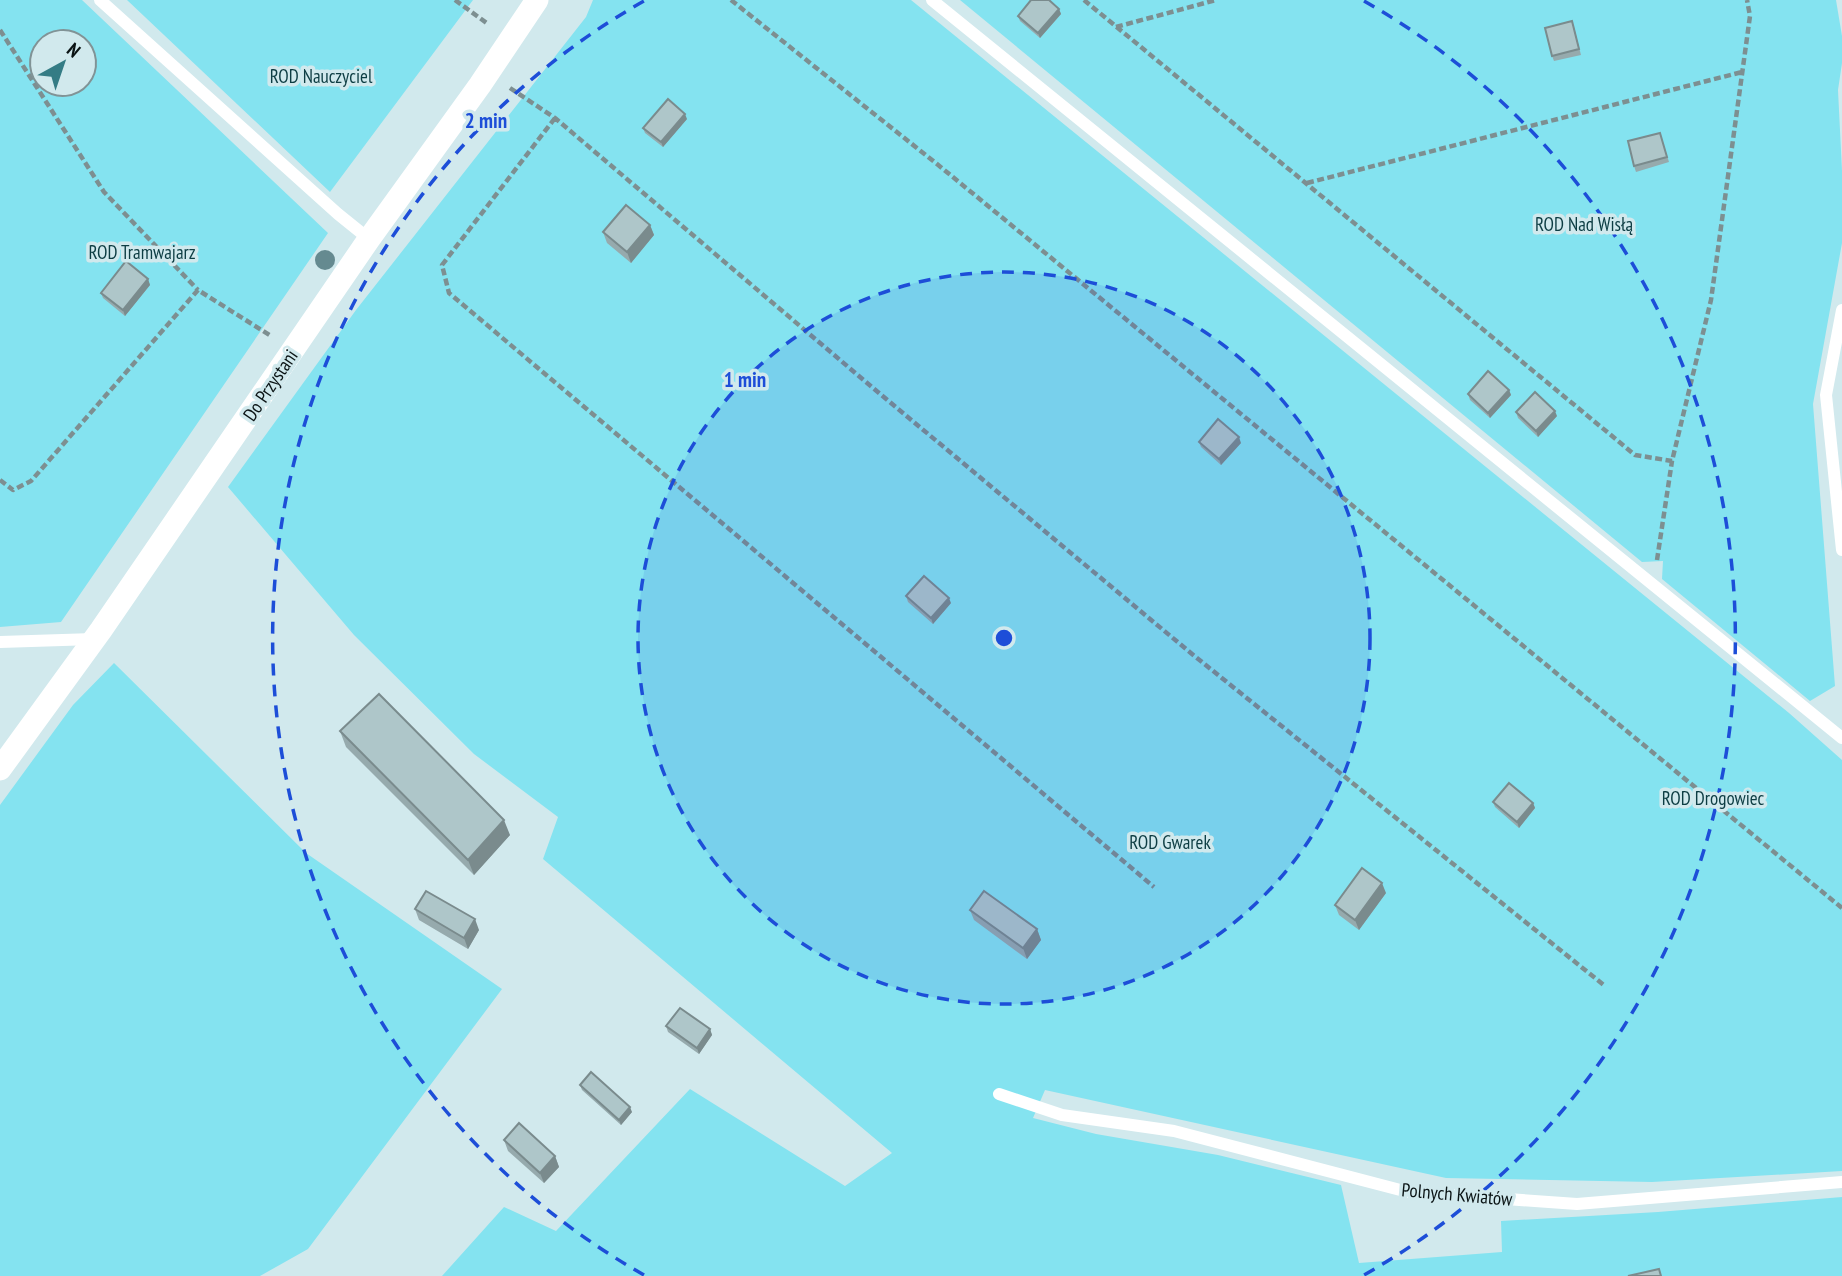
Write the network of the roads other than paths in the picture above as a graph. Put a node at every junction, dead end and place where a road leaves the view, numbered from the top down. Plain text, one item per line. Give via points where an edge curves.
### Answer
1 (100, 0) edge
2 (537, 0) edge
3 (932, 0) edge
4 (369, 239) junction
5 (1842, 310) edge
6 (1842, 550) edge
7 (94, 639) junction
8 (0, 642) edge
9 (1842, 738) edge
10 (4, 756) edge
11 (999, 1094) dead end
12 (1842, 1182) edge

1 - 4 lane
2 - 4 street, Do Przystani
3 - 9 lane
4 - 7 street, Do Przystani
5 - 6 lane via 1826,395
7 - 8 lane
7 - 10 street, Do Przystani
11 - 12 lane, Polnych Kwiatów via 1062,1115 1174,1131 1408,1192 1577,1204

